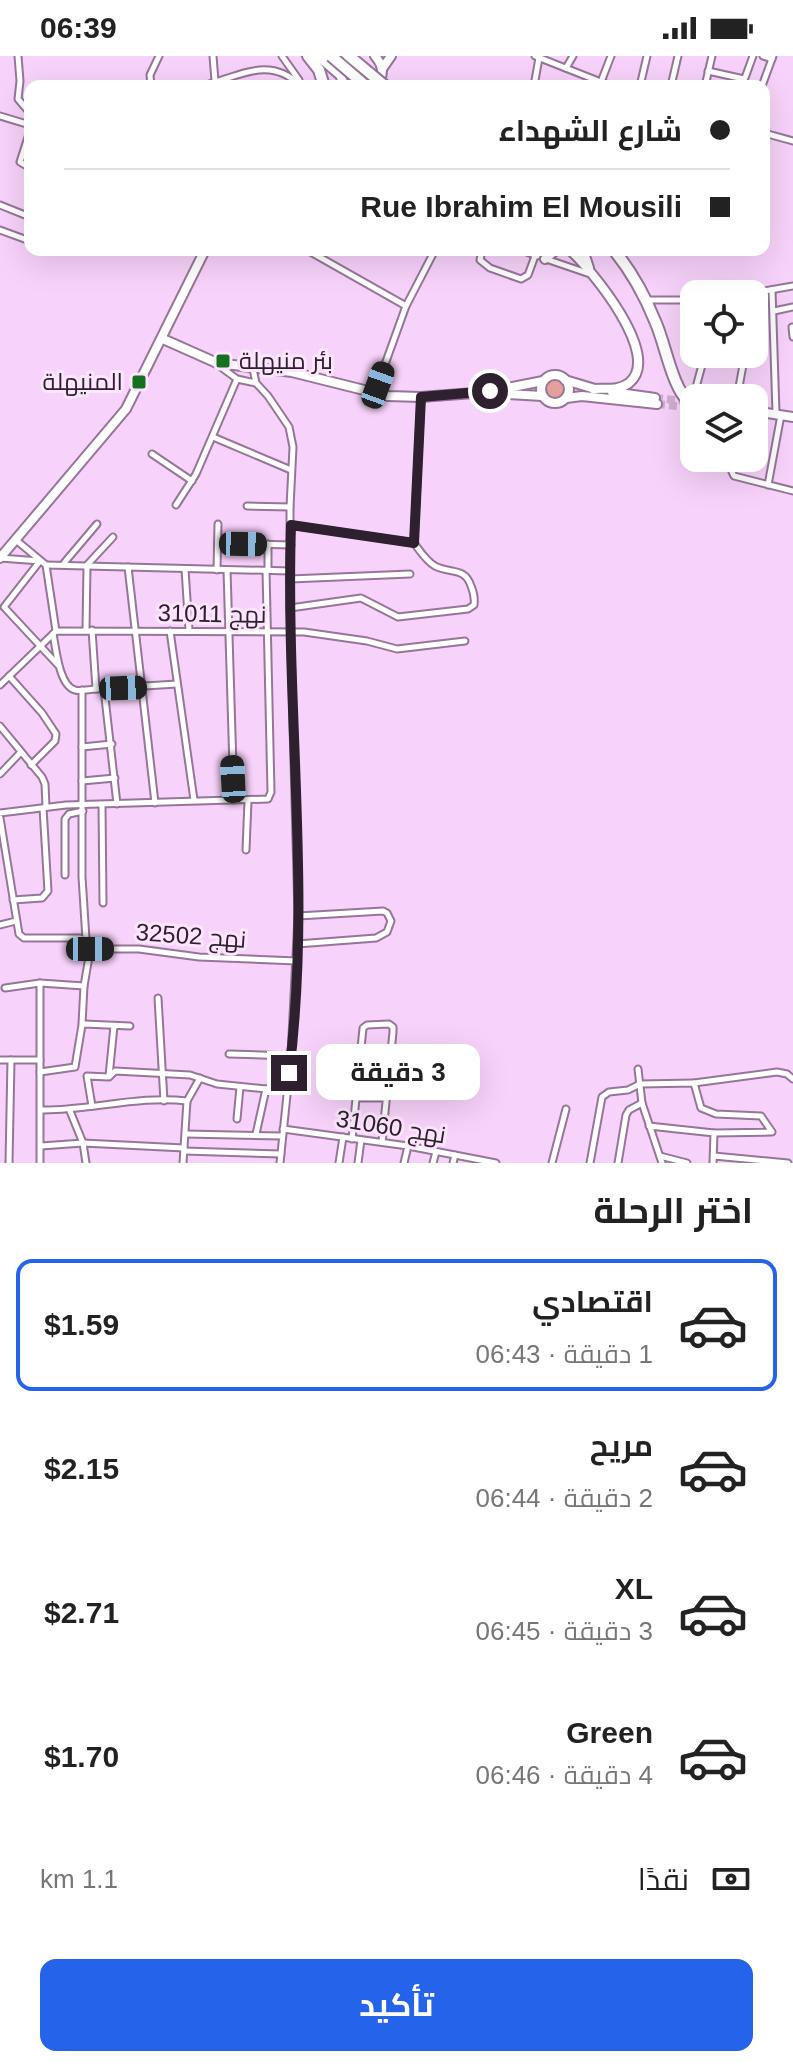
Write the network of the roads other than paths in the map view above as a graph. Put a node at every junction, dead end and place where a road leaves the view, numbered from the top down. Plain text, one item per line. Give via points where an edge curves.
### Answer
1 (18, 56) edge
2 (159, 56) edge
3 (213, 56) edge
4 (282, 56) edge
5 (308, 56) edge
6 (319, 56) edge
7 (331, 56) edge
8 (347, 56) edge
9 (375, 56) edge
10 (391, 56) edge
11 (573, 56) edge
12 (611, 56) edge
13 (647, 56) edge
14 (678, 56) edge
15 (712, 56) edge
16 (753, 56) edge
17 (763, 56) edge
18 (537, 57) edge
19 (772, 58) edge
20 (566, 68) junction
21 (382, 69) junction
22 (708, 71) junction
23 (150, 80) edge
24 (215, 80) edge
25 (218, 80) edge
26 (294, 80) edge
27 (299, 80) edge
28 (322, 80) edge
29 (339, 80) edge
30 (340, 80) edge
31 (359, 80) edge
32 (377, 80) edge
33 (379, 80) edge
34 (535, 80) edge
35 (593, 80) edge
36 (603, 80) edge
37 (641, 80) edge
38 (672, 80) edge
39 (706, 80) edge
40 (734, 80) edge
41 (744, 80) edge
42 (764, 80) edge
43 (24, 106) edge
44 (0, 116) edge
45 (24, 123) edge
46 (770, 135) edge
47 (793, 141) edge
48 (0, 205) edge
49 (24, 215) edge
50 (0, 230) edge
51 (24, 239) edge
52 (202, 256) edge
53 (318, 256) edge
54 (432, 256) edge
55 (481, 256) edge
56 (535, 256) joint
57 (549, 256) edge
58 (576, 256) edge
59 (584, 256) edge
60 (618, 256) edge
61 (545, 259) junction
62 (591, 272) junction
63 (793, 286) edge
64 (772, 290) junction
65 (768, 291) edge
66 (646, 300) junction
67 (680, 300) edge
68 (406, 306) junction
69 (793, 307) edge
70 (774, 311) junction
71 (792, 327) edge
72 (793, 337) edge
73 (163, 339) junction
74 (217, 363) junction
75 (253, 369) junction
76 (237, 379) junction
77 (565, 380) junction
78 (543, 381) junction
79 (256, 383) junction
80 (593, 389) junction
81 (680, 391) edge
82 (487, 392) junction
83 (374, 393) junction
84 (542, 396) junction
85 (421, 397) junction
86 (566, 398) junction
87 (768, 413) edge
88 (779, 414) junction
89 (793, 417) edge
90 (213, 437) junction
91 (152, 454) dead end
92 (291, 470) junction
93 (732, 472) edge
94 (192, 481) junction
95 (768, 485) junction
96 (793, 491) edge
97 (176, 505) dead end
98 (247, 506) dead end
99 (290, 507) junction
100 (97, 524) dead end
101 (218, 524) dead end
102 (291, 525) junction
103 (113, 537) dead end
104 (16, 540) junction
105 (218, 543) junction
106 (414, 543) junction
107 (268, 544) junction
108 (291, 545) junction
109 (0, 558) edge
110 (44, 563) junction
111 (64, 564) junction
112 (87, 565) junction
113 (128, 567) junction
114 (185, 569) junction
115 (217, 570) junction
116 (227, 570) junction
117 (267, 570) junction
118 (290, 571) junction
119 (410, 574) dead end
120 (290, 579) junction
121 (290, 608) junction
122 (89, 630) junction
123 (133, 630) junction
124 (189, 630) junction
125 (170, 631) junction
126 (54, 632) junction
127 (229, 633) junction
128 (267, 633) junction
129 (291, 633) junction
130 (465, 641) dead end
131 (39, 646) junction
132 (59, 665) junction
133 (9, 676) junction
134 (177, 684) junction
135 (0, 685) edge
136 (141, 687) junction
137 (96, 689) junction
138 (104, 689) junction
139 (82, 690) junction
140 (0, 726) edge
141 (112, 744) junction
142 (82, 747) junction
143 (21, 752) junction
144 (31, 765) junction
145 (0, 774) edge
146 (115, 778) junction
147 (82, 781) junction
148 (194, 800) junction
149 (234, 800) junction
150 (248, 801) junction
151 (155, 803) junction
152 (117, 804) junction
153 (102, 805) junction
154 (44, 807) junction
155 (83, 808) junction
156 (0, 815) edge
157 (246, 850) dead end
158 (65, 875) dead end
159 (13, 900) junction
160 (103, 903) dead end
161 (298, 916) junction
162 (16, 921) junction
163 (0, 925) edge
164 (86, 939) junction
165 (297, 944) junction
166 (90, 949) junction
167 (293, 961) junction
168 (40, 983) junction
169 (84, 986) junction
170 (5, 988) dead end
171 (158, 998) dead end
172 (82, 1025) junction
173 (114, 1026) junction
174 (130, 1026) dead end
175 (362, 1053) junction
176 (229, 1054) dead end
177 (291, 1056) junction
178 (391, 1056) junction
179 (0, 1060) edge
180 (11, 1060) junction
181 (40, 1060) junction
182 (638, 1069) dead end
183 (40, 1072) junction
184 (163, 1073) junction
185 (360, 1075) junction
186 (109, 1077) junction
187 (200, 1078) junction
188 (793, 1079) edge
189 (388, 1082) junction
190 (694, 1083) junction
191 (640, 1084) junction
192 (412, 1086) dead end
193 (240, 1087) junction
194 (266, 1089) junction
195 (287, 1091) junction
196 (357, 1098) junction
197 (386, 1098) junction
198 (164, 1101) junction
199 (187, 1101) junction
200 (642, 1103) junction
201 (92, 1106) junction
202 (566, 1109) dead end
203 (41, 1110) junction
204 (70, 1111) junction
205 (237, 1119) dead end
206 (649, 1126) junction
207 (282, 1132) junction
208 (714, 1133) junction
209 (186, 1134) junction
210 (256, 1134) junction
211 (343, 1137) junction
212 (352, 1139) junction
213 (361, 1140) junction
214 (382, 1142) junction
215 (83, 1143) junction
216 (41, 1146) junction
217 (408, 1146) junction
218 (184, 1150) junction
219 (436, 1152) junction
220 (281, 1154) junction
221 (455, 1155) junction
222 (714, 1159) edge
223 (661, 1160) edge
224 (9, 1163) edge
225 (40, 1163) edge
226 (86, 1163) edge
227 (183, 1163) edge
228 (280, 1163) edge
229 (339, 1163) edge
230 (358, 1163) edge
231 (404, 1163) edge
232 (433, 1163) edge
233 (453, 1163) edge
234 (495, 1163) edge
235 (552, 1163) edge
236 (590, 1163) edge
237 (618, 1163) edge
238 (687, 1163) edge
239 (788, 1163) edge

1 - 43 street via 18,99
2 - 23 street
3 - 24 street
4 - 27 street
5 - 28 highway
6 - 29 highway
7 - 31 highway, bridge
8 - 30 street
8 - 32 highway, bridge
9 - 21 street
10 - 21 street
11 - 20 street
12 - 36 street
13 - 37 street
14 - 38 street
15 - 22 street
16 - 41 street
17 - 19 street
18 - 20 street
18 - 34 street
19 - 42 street
20 - 35 street
21 - 33 street
22 - 39 street
22 - 40 street
25 - 26 street via 264,67 280,69
44 - 45 street
46 - 47 street
48 - 49 street
50 - 51 street
52 - 73 street
53 - 68 street
54 - 68 street
55 - 56 street via 485,265 521,279
56 - 61 street
57 - 61 street
58 - 62 street
59 - 62 highway
60 - 66 highway
61 - 62 street
62 - 80 street via 621,316 639,365 627,384
63 - 64 street
64 - 65 street
64 - 70 street
66 - 67 street
66 - 81 highway
68 - 83 street
69 - 70 street
70 - 88 street
71 - 72 street
73 - 74 street
73 - 104 street via 126,409
74 - 75 street
74 - 76 street
75 - 79 street
75 - 83 street via 292,372
76 - 79 street
76 - 90 street
77 - 78 street via 554,375
77 - 80 street
77 - 86 street
78 - 82 street
78 - 84 street
79 - 92 street via 289,427
80 - 86 street via 656,401
82 - 84 street
82 - 85 street
83 - 85 street
84 - 86 street via 554,403
85 - 106 street
87 - 88 street
88 - 89 street
88 - 95 street
90 - 92 street
90 - 94 street
91 - 94 street
92 - 99 street
93 - 95 street
94 - 97 street
95 - 96 street
98 - 99 street
99 - 102 street
100 - 111 street
101 - 105 street
102 - 106 street
102 - 108 street
103 - 112 street
104 - 109 street
104 - 110 street
105 - 107 street
105 - 115 street
106 - 121 street via 431,564 469,578 475,600 468,609 398,617 361,598
107 - 108 street
107 - 117 street
108 - 118 street
109 - 110 street
110 - 111 street
110 - 126 street
110 - 131 street via 4,607
111 - 112 street
112 - 113 street
112 - 122 street
113 - 114 street
113 - 123 street
114 - 115 street
114 - 124 street
115 - 116 street
116 - 117 street
116 - 127 street
117 - 118 street
117 - 128 street
118 - 120 street
119 - 120 street
120 - 121 street
121 - 129 street
122 - 123 street, نهج 31011
122 - 126 street, نهج 31011
122 - 137 street
123 - 125 street, نهج 31011
123 - 136 street
124 - 125 street, نهج 31011
124 - 127 street, نهج 31011
125 - 134 street
126 - 131 street
126 - 132 street
127 - 128 street, نهج 31011
127 - 149 street
128 - 129 street, نهج 31011
128 - 150 street via 271,792 267,800
129 - 130 street, نهج 31011 via 320,633 397,649
129 - 161 street
131 - 132 street
131 - 133 street
132 - 139 street via 68,686
133 - 135 street
133 - 144 street via 56,734
134 - 136 street
134 - 148 street
136 - 138 street
136 - 151 street
137 - 138 street
137 - 139 street
138 - 141 street
139 - 142 street
140 - 143 street
141 - 142 street
141 - 146 street
142 - 147 street
143 - 144 street
143 - 145 street
144 - 154 street via 45,784
146 - 147 street
146 - 152 street
147 - 155 street
148 - 149 street
148 - 151 street
149 - 150 street
150 - 157 street
151 - 152 street
152 - 153 street
153 - 155 street
153 - 160 street
154 - 155 street
154 - 156 street
154 - 159 street via 48,891 42,898
155 - 158 street via 65,819
155 - 164 street
156 - 159 street
159 - 162 street
161 - 165 street
161 - 165 street via 383,911 391,921 381,936
162 - 163 street
162 - 164 street via 24,938
164 - 166 street
165 - 167 street
166 - 167 street, نهج 32502
166 - 169 street
167 - 177 street
168 - 169 street
168 - 170 street
168 - 181 street
169 - 172 street
171 - 184 street
172 - 173 street
172 - 183 street via 75,1067
173 - 174 street
173 - 186 street
175 - 178 street
175 - 178 street via 365,1026 389,1024
175 - 185 street
176 - 177 street
177 - 195 street
178 - 189 street
179 - 180 street
180 - 181 street
180 - 224 street
181 - 183 street
182 - 191 street
183 - 203 street
184 - 186 street via 115,1071
184 - 187 street
184 - 198 street
185 - 189 street
185 - 196 street
186 - 201 street via 87,1076
187 - 193 street
187 - 199 street
188 - 190 street via 777,1072
189 - 192 street
189 - 197 street
190 - 191 street
190 - 208 street via 701,1108 761,1116 772,1132
191 - 200 street
191 - 236 street via 602,1097
193 - 194 street
193 - 205 street
194 - 195 street
194 - 210 street
195 - 207 street
196 - 197 street
196 - 212 street
197 - 214 street
198 - 199 street
198 - 201 street
199 - 209 street
200 - 206 street
200 - 237 street via 626,1115
201 - 204 street
202 - 235 street
203 - 204 street
203 - 216 street
204 - 215 street
206 - 208 street
206 - 223 street
207 - 210 street, نهج 31060
207 - 211 street, نهج 31060
207 - 220 street
208 - 222 street
209 - 210 street, نهج 31060
209 - 218 street
211 - 212 street, نهج 31060
211 - 229 street
212 - 213 street, نهج 31060
213 - 214 street, نهج 31060
213 - 230 street
214 - 217 street, نهج 31060
215 - 216 street
215 - 218 street
215 - 226 street
216 - 225 street
217 - 219 street, نهج 31060
217 - 231 street
218 - 220 street
218 - 227 street
219 - 221 street, نهج 31060
219 - 232 street
220 - 228 street
221 - 233 street
221 - 234 street, نهج 31060
222 - 239 street
223 - 238 street

